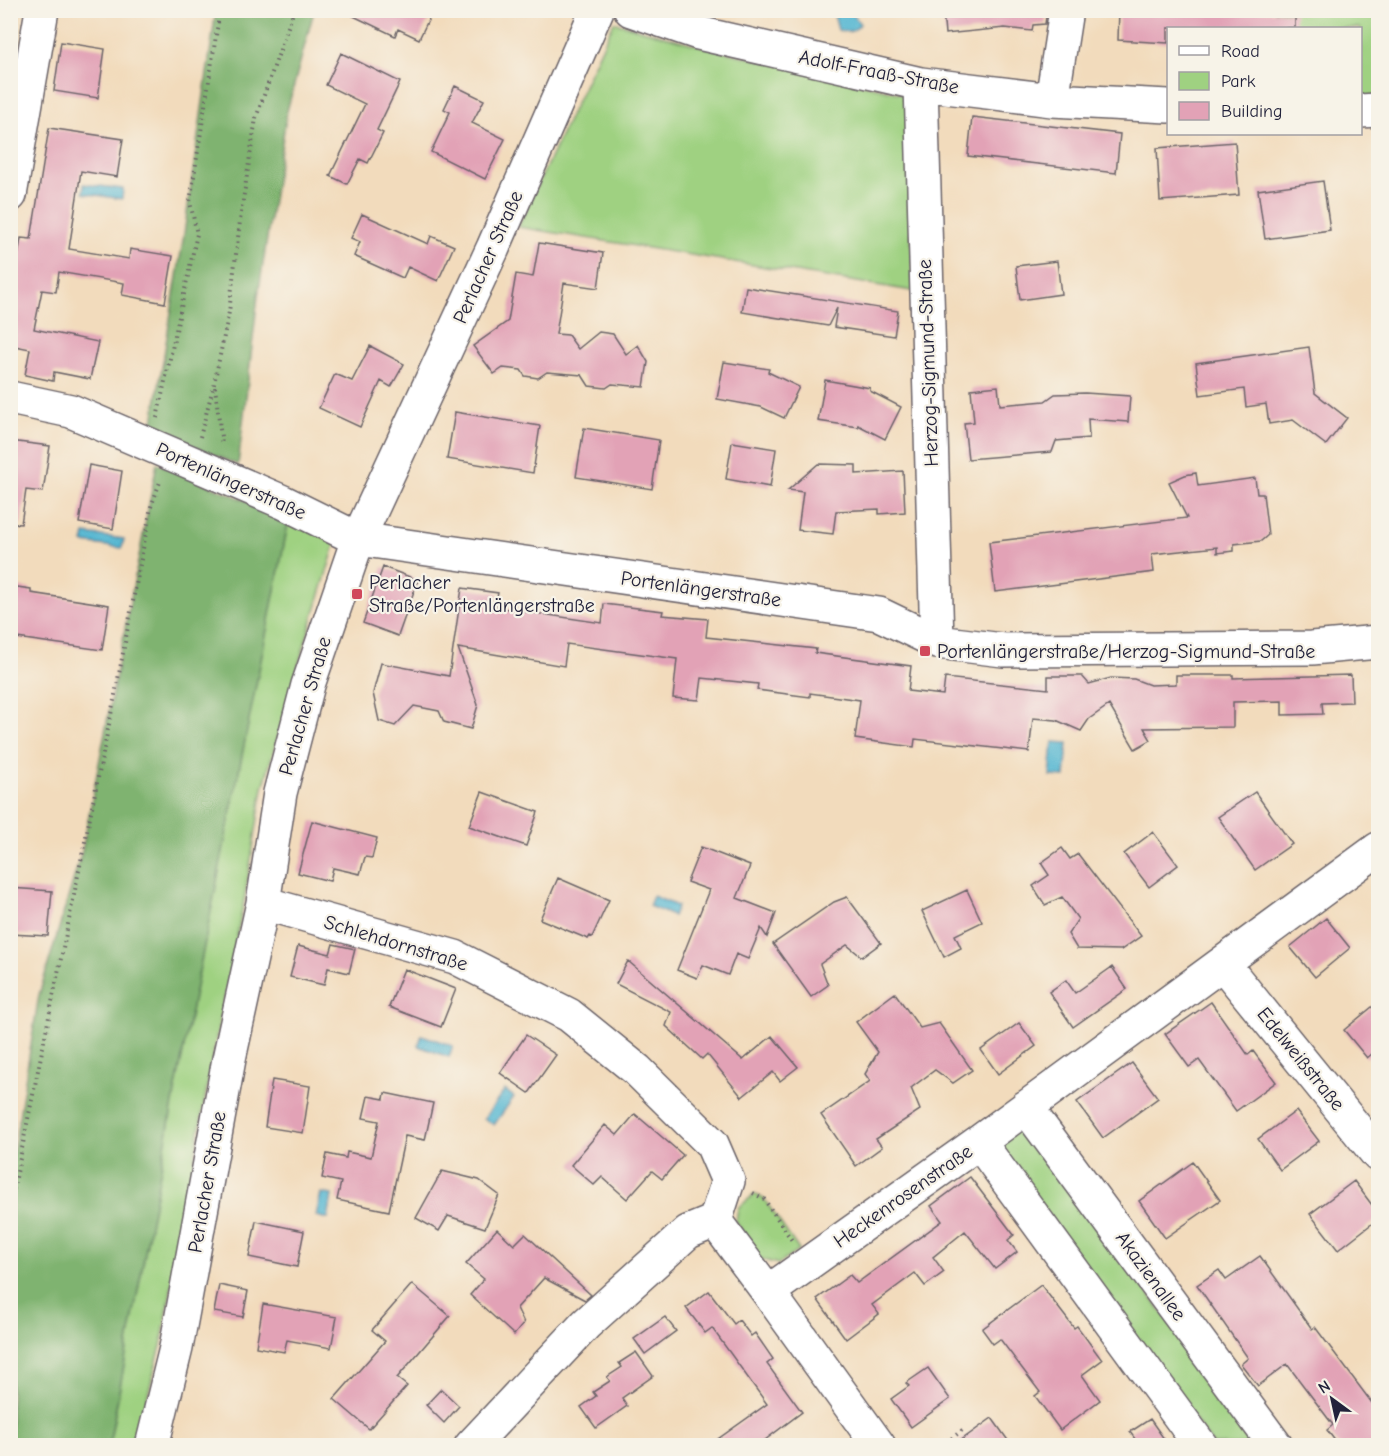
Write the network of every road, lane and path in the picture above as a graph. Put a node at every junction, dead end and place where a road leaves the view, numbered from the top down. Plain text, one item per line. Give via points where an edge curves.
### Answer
1 (42, 10) edge
2 (220, 10) edge
3 (294, 10) edge
4 (597, 10) edge
5 (632, 10) edge
6 (1066, 10) edge
7 (921, 84) junction
8 (1052, 100) junction
9 (1167, 106) edge
10 (1378, 110) edge
11 (1362, 111) edge
12 (10, 195) edge
13 (214, 384) junction
14 (10, 398) edge
15 (172, 454) junction
16 (228, 478) junction
17 (358, 539) junction
18 (937, 642) junction
19 (1378, 642) edge
20 (1378, 849) edge
21 (263, 903) junction
22 (1223, 964) junction
23 (1026, 1107) junction
24 (979, 1142) junction
25 (1378, 1155) edge
26 (728, 1181) junction
27 (10, 1207) edge
28 (715, 1221) junction
29 (808, 1263) junction
30 (768, 1292) junction
31 (965, 1428) dead end
32 (152, 1446) edge
33 (471, 1446) edge
34 (879, 1446) edge
35 (942, 1446) edge
36 (1201, 1446) edge
37 (1276, 1446) edge

1 - 12 street
2 - 15 path via 190,202 197,234
3 - 13 path via 256,118 229,312
4 - 17 street, Perlacher Straße via 493,248
5 - 7 street, Adolf-Fraaß-Straße via 698,33
6 - 8 street
7 - 8 street, Adolf-Fraaß-Straße
7 - 18 street, Herzog-Sigmund-Straße
8 - 9 street, Adolf-Fraaß-Straße
10 - 11 street
13 - 15 path
13 - 16 path
14 - 15 street, Portenlängerstraße via 71,411
15 - 16 street, Portenlängerstraße
15 - 27 path via 151,507
16 - 17 street, Portenlängerstraße
17 - 18 street, Portenlängerstraße via 879,614
17 - 21 street, Perlacher Straße via 309,685 280,794
18 - 19 street, Portenlängerstraße via 1003,650 1090,651 1312,648
20 - 22 street, Heckenrosenstraße
21 - 26 street, Schlehdornstraße via 455,957 569,1015 637,1070 712,1144
21 - 32 street, Perlacher Straße via 229,1059 176,1348
22 - 23 street, Heckenrosenstraße
22 - 25 street, Edelweißstraße
23 - 24 street, Heckenrosenstraße
23 - 37 street, Akazienallee
24 - 29 street, Heckenrosenstraße
24 - 36 street
26 - 28 street
26 - 29 path via 764,1199
28 - 30 street
28 - 33 street via 688,1232 586,1324
29 - 30 street, Heckenrosenstraße
30 - 34 street
31 - 35 path

